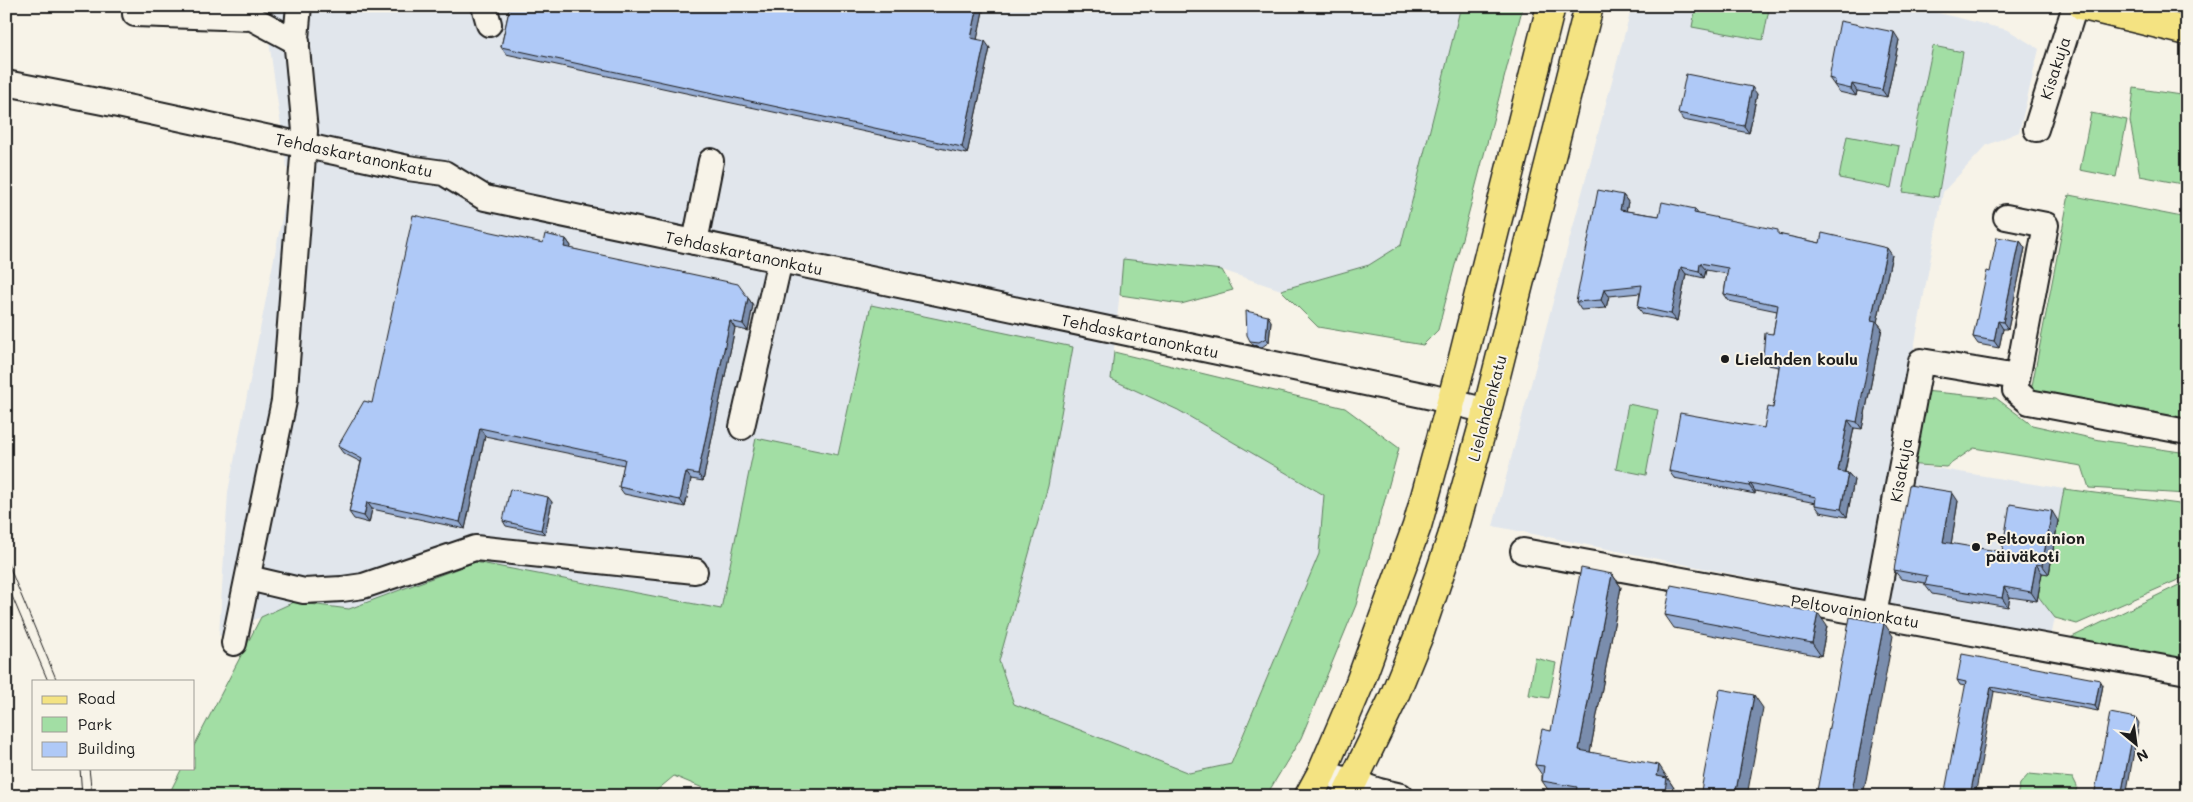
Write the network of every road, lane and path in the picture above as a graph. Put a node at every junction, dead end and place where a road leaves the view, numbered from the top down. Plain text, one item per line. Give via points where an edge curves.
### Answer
1 (299, 6) edge
2 (1551, 6) edge
3 (1589, 6) edge
4 (2075, 6) edge
5 (2082, 6) edge
6 (250, 12) edge
7 (135, 14) dead end
8 (2187, 31) edge
9 (297, 42) junction
10 (6, 84) edge
11 (2036, 129) dead end
12 (304, 144) junction
13 (710, 161) dead end
14 (2006, 217) dead end
15 (695, 242) junction
16 (780, 260) junction
17 (2017, 377) junction
18 (1452, 402) junction
19 (1487, 411) junction
20 (742, 427) dead end
21 (2187, 432) edge
22 (1523, 551) dead end
23 (695, 571) dead end
24 (248, 578) junction
25 (1874, 615) junction
26 (234, 643) dead end
27 (2187, 672) edge
28 (1322, 772) junction
29 (1350, 789) edge
30 (1309, 796) edge
31 (1401, 796) edge

1 - 9 street
2 - 18 main road
3 - 19 main road, Lielahdenkatu
4 - 11 street, Kisakuja
5 - 8 main road
6 - 7 street
6 - 9 street
9 - 12 street
10 - 12 street, Tehdaskartanonkatu
12 - 15 street, Tehdaskartanonkatu via 444,173 485,198
12 - 24 street via 284,401
13 - 15 street
14 - 17 street via 2046,225
15 - 16 street, Tehdaskartanonkatu
16 - 18 street, Tehdaskartanonkatu
16 - 20 street
17 - 21 street via 2015,390 2029,402
17 - 25 street, Kisakuja via 1921,361
18 - 19 street, Tehdaskartanonkatu
18 - 28 main road via 1417,526 1359,685
19 - 29 main road, Lielahdenkatu via 1452,537 1418,635 1393,700
22 - 25 street, Peltovainionkatu
23 - 24 street via 474,548 363,586 342,589 304,591
24 - 26 street
25 - 27 street, Peltovainionkatu
28 - 29 street
28 - 30 main road
29 - 31 street

